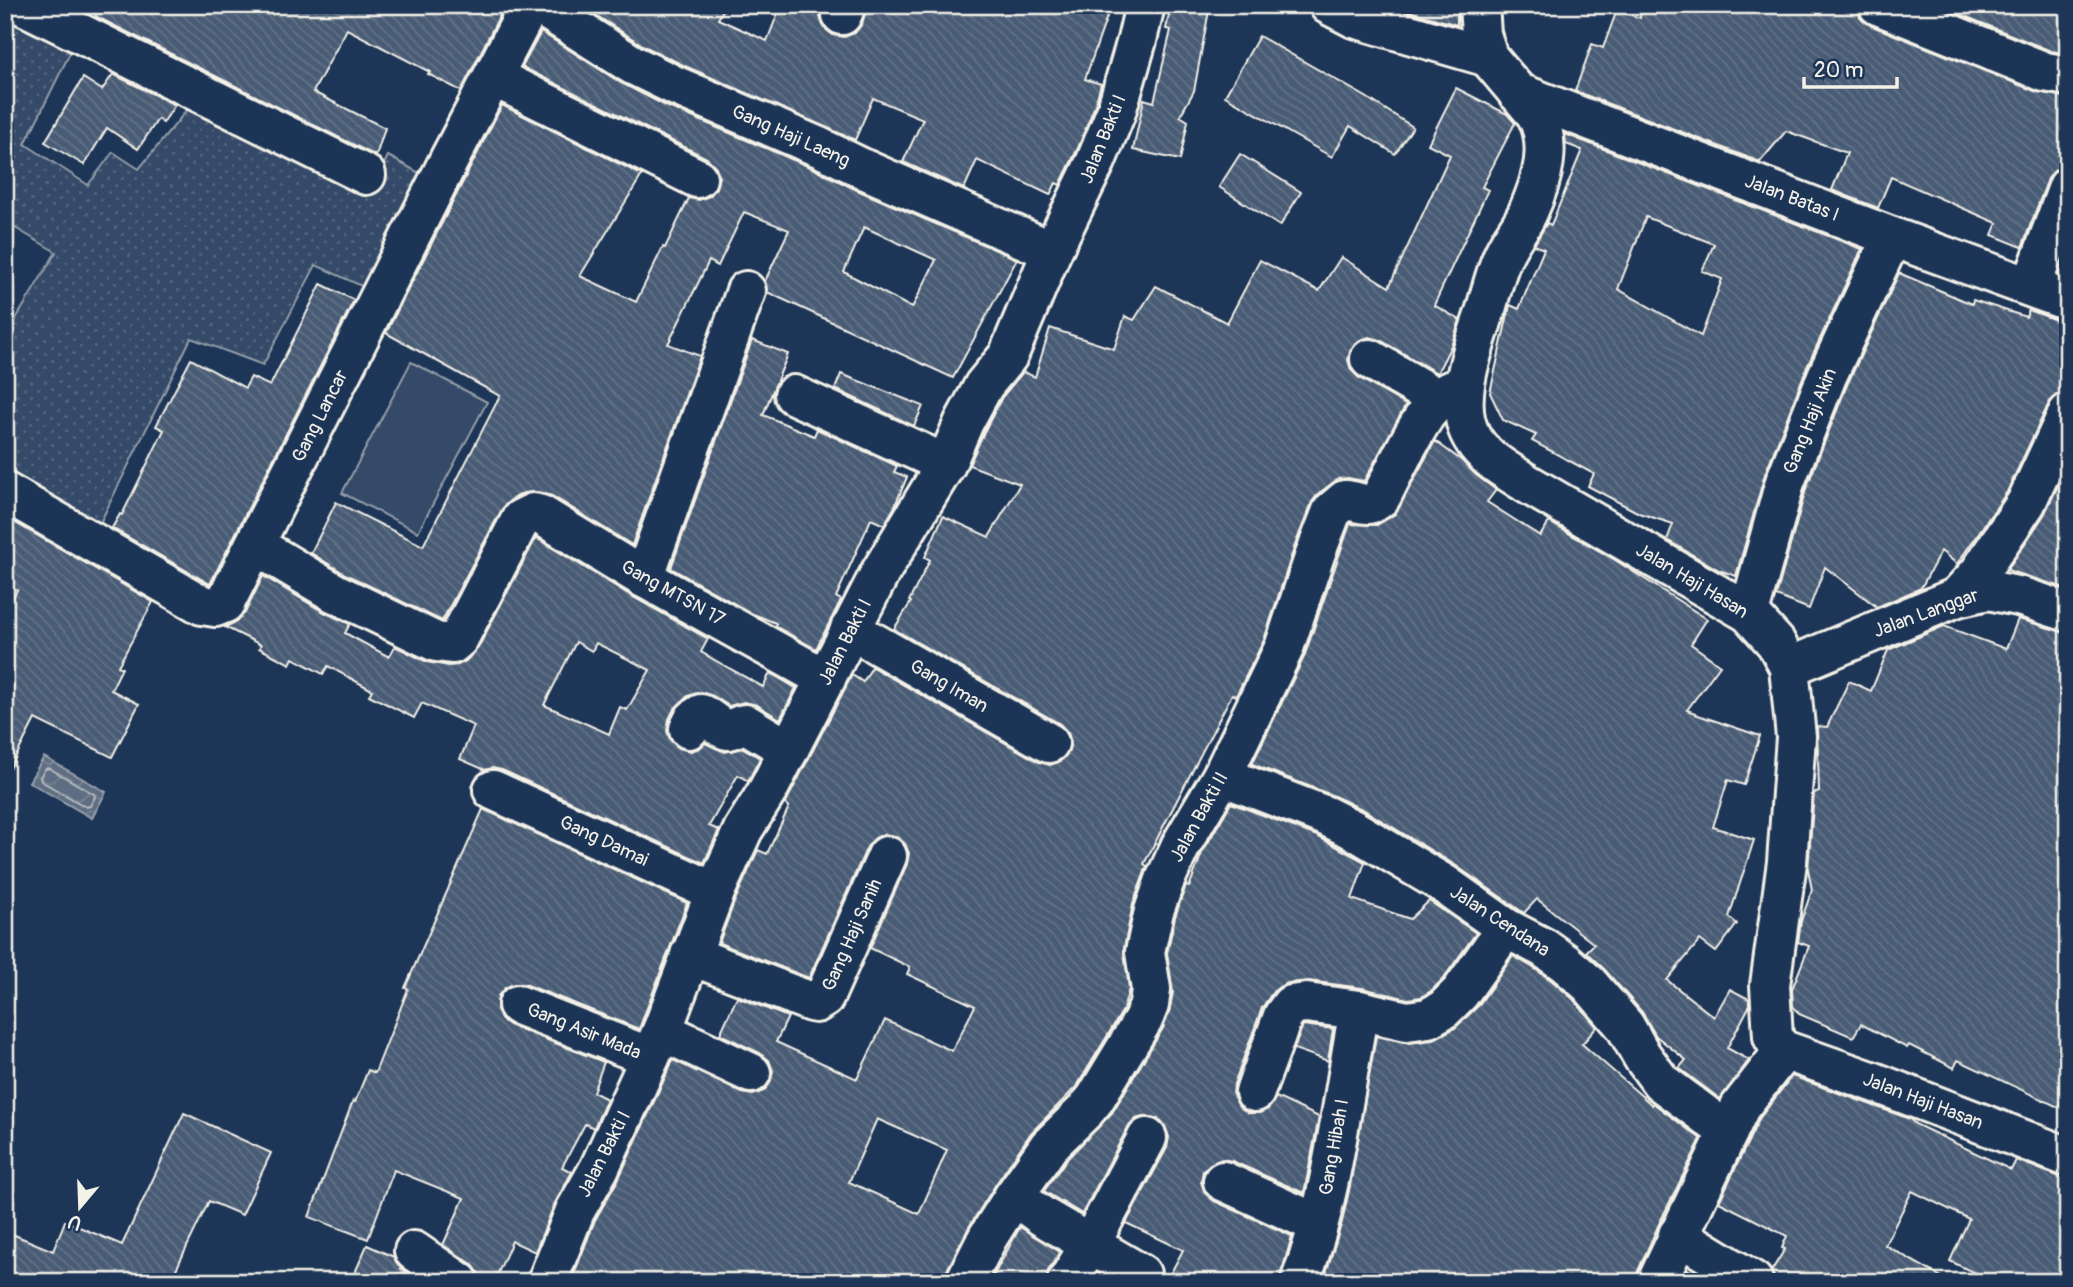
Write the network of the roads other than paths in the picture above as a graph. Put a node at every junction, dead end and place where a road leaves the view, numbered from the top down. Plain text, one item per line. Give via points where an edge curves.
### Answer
1 (23, 5) edge
2 (530, 5) edge
3 (539, 5) edge
4 (1145, 5) edge
5 (1329, 5) edge
6 (1479, 5) edge
7 (1878, 5) edge
8 (1502, 74) junction
9 (2057, 74) edge
10 (494, 77) junction
11 (366, 175) dead end
12 (697, 178) dead end
13 (2068, 187) edge
14 (1892, 237) junction
15 (1052, 251) junction
16 (2031, 287) junction
17 (746, 291) dead end
18 (2068, 301) edge
19 (1370, 359) dead end
20 (1451, 394) junction
21 (794, 395) dead end
22 (2068, 413) edge
23 (946, 464) junction
24 (5, 492) edge
25 (255, 545) junction
26 (644, 578) junction
27 (1957, 597) junction
28 (2068, 612) edge
29 (1749, 614) junction
30 (850, 629) junction
31 (1788, 667) junction
32 (826, 679) junction
33 (689, 729) dead end
34 (1049, 743) dead end
35 (789, 750) junction
36 (1222, 776) junction
37 (494, 790) dead end
38 (887, 856) dead end
39 (715, 892) junction
40 (1506, 928) junction
41 (690, 955) junction
42 (518, 1005) dead end
43 (1359, 1010) junction
44 (656, 1044) junction
45 (1783, 1052) junction
46 (751, 1073) dead end
47 (1255, 1092) dead end
48 (1728, 1132) junction
49 (1147, 1139) dead end
50 (2068, 1157) edge
51 (1223, 1181) dead end
52 (1014, 1196) junction
53 (1318, 1224) junction
54 (1678, 1235) junction
55 (1091, 1243) junction
56 (414, 1251) dead end
57 (1141, 1273) dead end
58 (1753, 1281) edge
59 (459, 1282) edge
60 (547, 1282) edge
61 (965, 1282) edge
62 (1066, 1282) edge
63 (1300, 1282) edge
64 (1657, 1282) edge

1 - 11 street
2 - 10 street, Gang Lancar
3 - 15 street, Gang Haji Laeng via 633,65 676,86
4 - 15 street, Jalan Bakti I via 1116,112
5 - 8 street, Jalan Batas I
6 - 8 street via 1481,34
7 - 9 street
8 - 14 street, Jalan Batas I
8 - 20 street, Jalan Haji Hasan via 1542,124 1544,164 1528,212 1502,257 1469,361
10 - 12 street
10 - 25 street, Gang Lancar
13 - 16 street
14 - 16 street, Jalan Batas I
14 - 29 street, Gang Haji Akin via 1785,482
15 - 23 street, Jalan Bakti I via 1008,356 984,385
16 - 18 street, Jalan Batas I
17 - 26 street
19 - 20 street
20 - 29 street, Jalan Haji Hasan via 1468,430 1492,461
20 - 36 street, Jalan Bakti II via 1421,422 1375,503 1345,499 1332,511 1284,648
21 - 23 street
22 - 27 street via 2026,503
23 - 30 street, Jalan Bakti I
24 - 25 street, Gang Lancar via 208,607 225,603
25 - 26 street, Gang MTSN 17 via 335,593 436,642 452,644 527,514 541,515
26 - 32 street, Gang MTSN 17
27 - 28 street, Jalan Langgar via 1988,590
27 - 31 street, Jalan Langgar
29 - 31 street, Jalan Haji Hasan via 1776,642
30 - 32 street, Jalan Bakti I
30 - 34 street, Gang Iman
31 - 45 street, Jalan Haji Hasan via 1795,760 1770,1003 1773,1037
32 - 35 street, Jalan Bakti I
33 - 35 street via 694,719 706,715 727,729 746,724
35 - 39 street, Jalan Bakti I via 743,830
36 - 40 street, Jalan Cendana via 1354,830
36 - 52 street, Jalan Bakti II via 1181,845 1154,911 1145,952 1151,989 1143,1020 1095,1099 1049,1146
37 - 39 street, Gang Damai
38 - 41 street, Gang Haji Sanih via 820,1001 811,1002
39 - 41 street, Jalan Bakti I
40 - 43 street via 1460,993 1428,1018 1407,1021
40 - 48 street, Jalan Cendana via 1544,948 1589,984 1625,1026 1661,1082
41 - 44 street, Jalan Bakti I
42 - 44 street, Gang Asir Mada
43 - 47 street via 1291,1005
43 - 53 street, Gang Hibah I
44 - 46 street, Gang Asir Mada
44 - 60 street, Jalan Bakti I via 575,1211
45 - 48 street via 1740,1107
45 - 50 street, Jalan Haji Hasan
48 - 54 street
49 - 55 street
51 - 53 street
52 - 55 street
52 - 61 street, Jalan Bakti II
53 - 63 street, Gang Hibah I
54 - 58 street
54 - 64 street
55 - 57 street
55 - 62 street
56 - 59 street

